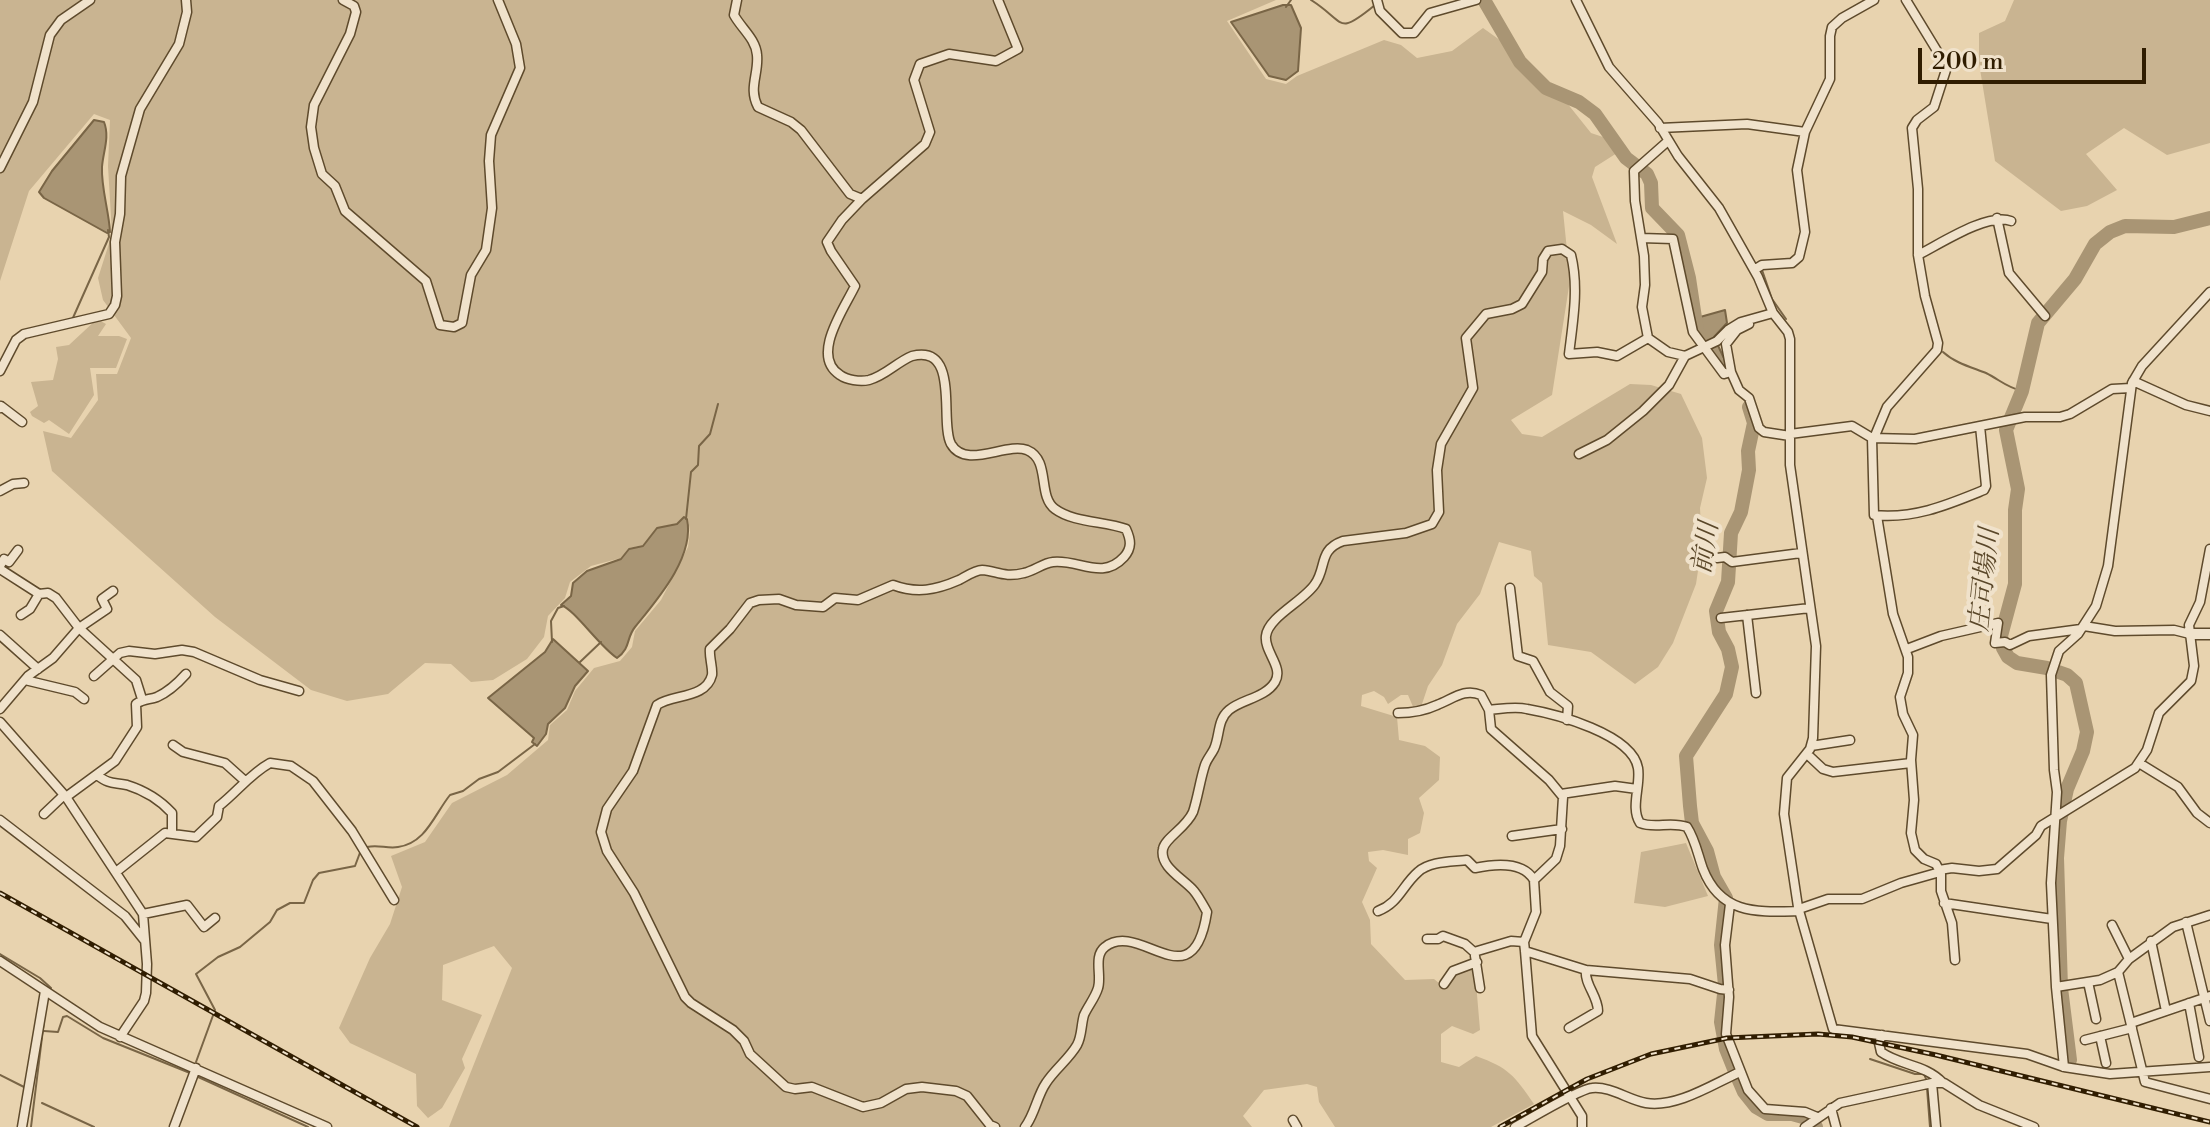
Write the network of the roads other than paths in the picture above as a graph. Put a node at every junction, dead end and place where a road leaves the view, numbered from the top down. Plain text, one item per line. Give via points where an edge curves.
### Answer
1 (90, 0) edge
2 (186, 0) edge
3 (343, 0) edge
4 (498, 0) edge
5 (737, 0) edge
6 (998, 0) edge
7 (1476, 0) edge
8 (1576, 0) edge
9 (1874, 0) edge
10 (1906, 0) edge
11 (1377, 2) edge
12 (1660, 128) junction
13 (1805, 132) junction
14 (1668, 141) junction
15 (0, 168) edge
16 (862, 199) junction
17 (1997, 218) junction
18 (2011, 221) dead end
19 (1641, 238) junction
20 (1918, 255) junction
21 (1754, 270) junction
22 (2210, 292) edge
23 (1773, 313) junction
24 (1763, 315) junction
25 (2045, 316) dead end
26 (1648, 338) junction
27 (1707, 345) junction
28 (1685, 356) junction
29 (0, 371) edge
30 (1729, 372) junction
31 (2132, 384) junction
32 (0, 408) edge
33 (2210, 411) edge
34 (22, 422) dead end
35 (1980, 426) junction
36 (1790, 435) junction
37 (1873, 438) junction
38 (1579, 454) dead end
39 (24, 483) dead end
40 (0, 491) edge
41 (1877, 516) junction
42 (2210, 549) edge
43 (18, 550) dead end
44 (1801, 553) junction
45 (1724, 559) dead end
46 (0, 567) edge
47 (1510, 588) dead end
48 (113, 591) dead end
49 (39, 594) junction
50 (1810, 608) junction
51 (21, 615) dead end
52 (1747, 615) junction
53 (1721, 618) dead end
54 (79, 628) junction
55 (2082, 628) junction
56 (2190, 634) junction
57 (2210, 634) edge
58 (0, 635) edge
59 (1907, 649) junction
60 (112, 658) junction
61 (38, 669) junction
62 (186, 674) dead end
63 (94, 676) dead end
64 (25, 680) junction
65 (299, 691) dead end
66 (1756, 693) dead end
67 (84, 699) dead end
68 (142, 699) junction
69 (0, 709) edge
70 (1489, 710) junction
71 (1398, 713) dead end
72 (1567, 720) junction
73 (0, 722) edge
74 (1850, 740) dead end
75 (173, 745) dead end
76 (1809, 750) junction
77 (1911, 763) junction
78 (2139, 763) junction
79 (97, 775) junction
80 (245, 781) junction
81 (1637, 789) junction
82 (1561, 794) junction
83 (65, 796) junction
84 (44, 814) dead end
85 (2057, 818) junction
86 (0, 820) edge
87 (2210, 823) edge
88 (1562, 829) junction
89 (172, 833) junction
90 (1512, 836) dead end
91 (1939, 871) junction
92 (116, 872) junction
93 (1534, 880) junction
94 (394, 900) dead end
95 (1727, 902) junction
96 (1944, 903) junction
97 (1799, 910) junction
98 (1378, 911) dead end
99 (143, 914) junction
100 (2210, 915) edge
101 (215, 918) dead end
102 (2052, 919) junction
103 (2186, 922) junction
104 (2112, 925) dead end
105 (1427, 939) dead end
106 (2151, 941) junction
107 (146, 942) junction
108 (1525, 946) junction
109 (1475, 957) junction
110 (2129, 959) junction
111 (1955, 960) dead end
112 (0, 961) edge
113 (1586, 970) junction
114 (2118, 972) junction
115 (2088, 982) junction
116 (1444, 984) dead end
117 (2056, 987) junction
118 (1480, 988) dead end
119 (1726, 990) junction
120 (45, 991) junction
121 (2207, 997) edge
122 (2189, 1003) junction
123 (2166, 1011) junction
124 (2096, 1019) dead end
125 (2210, 1021) edge
126 (2132, 1025) junction
127 (1569, 1028) dead end
128 (1882, 1035) junction
129 (2100, 1036) junction
130 (120, 1037) junction
131 (2085, 1040) dead end
132 (2199, 1057) dead end
133 (2106, 1063) dead end
134 (2064, 1067) junction
135 (2210, 1067) edge
136 (2142, 1072) junction
137 (194, 1073) junction
138 (1737, 1073) junction
139 (1932, 1083) junction
140 (1944, 1083) junction
141 (1571, 1097) junction
142 (2210, 1099) edge
143 (1831, 1108) junction
144 (1811, 1121) edge
145 (22, 1127) edge
146 (174, 1127) edge
147 (327, 1127) edge
148 (995, 1127) edge
149 (1025, 1127) edge
150 (1515, 1127) edge
151 (1582, 1127) edge
152 (1836, 1127) edge
153 (1936, 1127) edge
154 (2034, 1127) edge

1 - 15 street via 61,20 50,35 33,102
2 - 29 street via 179,44 140,109 121,176 115,305 109,314 24,334
3 - 4 street via 356,12 314,105 311,127 322,174 335,186 345,211 426,281 440,325 454,327 462,323 471,275 486,250 492,208 491,135 520,68
5 - 16 street via 734,15 757,55 753,95 758,107 801,130 850,194
6 - 16 street via 1018,49 996,61 949,54 920,64 914,80 930,132 925,144
7 - 11 street via 1430,13 1414,33 1402,33
8 - 12 street via 1609,67
9 - 13 street via 1832,27 1830,79
10 - 20 street via 1946,70 1934,107 1912,128
12 - 13 street via 1747,124
12 - 14 street
13 - 21 street via 1797,175 1805,232 1799,257
14 - 19 street via 1637,167
14 - 21 street via 1719,208
16 - 148 street via 827,242 855,286 828,342 832,370 868,381 912,356 927,355 946,383 953,447 975,455 1012,449 1031,452 1053,508 1126,529 1130,551 1106,569 1051,562 1008,576 983,570 912,592 893,585 858,600 835,598 823,607 779,599 750,603 710,649 712,675 705,685 657,705 633,771 607,809 601,832 685,997 733,1030 779,1082 795,1089 812,1087 863,1107 906,1089 956,1091
17 - 18 street
17 - 20 street
17 - 25 street via 2009,273
19 - 26 street
19 - 27 street via 1673,239 1689,322
20 - 37 street via 1937,350 1887,407
21 - 23 street
22 - 31 street via 2142,366
23 - 24 street
23 - 36 street via 1790,339
24 - 27 street via 1735,325
24 - 30 street via 1737,330 1726,344
26 - 28 street
26 - 149 street via 1617,356 1569,354 1574,266 1562,249 1548,251 1522,304 1486,314 1466,338 1473,388 1441,444 1439,512 1432,524 1343,541 1326,552 1316,583 1269,626 1265,637 1276,680 1221,719 1192,814 1163,847 1168,866 1207,912 1194,951 1174,955 1123,942 1101,950 1100,985 1085,1014 1079,1042 1045,1084
27 - 28 street
27 - 30 street
28 - 38 street via 1659,397 1607,440
30 - 36 street via 1749,398 1759,428
31 - 33 street
31 - 35 street via 2060,417
31 - 55 street via 2108,566 2096,606
32 - 34 street
35 - 37 street via 1915,439
35 - 41 street via 1984,490 1925,513
36 - 37 street via 1852,426
36 - 44 street
37 - 41 street
39 - 40 street
41 - 59 street via 1893,614
42 - 56 street
43 - 46 street
44 - 45 street
44 - 50 street
46 - 49 street
47 - 72 street via 1518,656 1533,661 1550,692 1568,706
48 - 54 street via 102,599 107,609
49 - 51 street
49 - 54 street via 56,598
50 - 52 street
50 - 76 street via 1817,665
52 - 53 street
52 - 66 street
54 - 60 street
54 - 61 street
55 - 56 street
55 - 59 street via 2029,636 2010,645 1995,643 1998,623
55 - 85 street via 2059,651 2051,675
56 - 57 street
56 - 78 street via 2191,681 2159,713
58 - 61 street
59 - 77 street via 1908,673 1900,697 1913,735
60 - 63 street
60 - 65 street via 129,651 194,652
60 - 68 street via 136,680
61 - 64 street
62 - 68 street via 159,696
64 - 67 street
64 - 69 street
68 - 79 street via 136,704 137,727 115,761
70 - 71 street via 1474,692 1421,711
70 - 72 street via 1524,708
70 - 82 street via 1491,729
72 - 81 street via 1621,742 1637,764
73 - 83 street
74 - 76 street
75 - 80 street via 225,763
76 - 77 street via 1823,769 1833,772
76 - 97 street via 1787,778 1783,798
77 - 91 street via 1915,850
78 - 85 street
78 - 87 street via 2178,787
79 - 83 street
79 - 89 street via 161,801 172,813
80 - 89 street via 196,837
80 - 94 street via 270,763 304,772
81 - 82 street via 1615,786
81 - 95 street via 1637,818 1645,825 1687,827 1705,873
82 - 88 street
83 - 84 street
83 - 92 street
85 - 91 street via 2041,826 1997,869
85 - 102 street
86 - 107 street via 125,916
88 - 90 street
88 - 93 street via 1556,859
89 - 92 street via 165,833
91 - 96 street
91 - 97 street via 1862,899 1828,899
92 - 99 street
93 - 98 street via 1523,868 1475,868 1467,860 1428,865 1390,906
93 - 108 street via 1536,912
95 - 97 street via 1766,912
95 - 119 street
96 - 102 street
96 - 111 street via 1952,923
97 - 128 street via 1833,1029
99 - 101 street via 187,905 204,927
99 - 107 street
100 - 103 street
102 - 117 street
103 - 106 street
103 - 121 street
104 - 110 street
105 - 109 street via 1443,936 1465,944
106 - 110 street
106 - 123 street
107 - 130 street via 144,1001
108 - 109 street via 1511,941
108 - 113 street
108 - 141 street via 1532,1036
109 - 116 street
109 - 118 street
110 - 114 street
112 - 120 street
113 - 119 street via 1690,979
113 - 127 street via 1598,1011
114 - 115 street
114 - 126 street
115 - 117 street
115 - 124 street
117 - 134 street
119 - 138 street via 1726,1034
120 - 130 street
120 - 145 street
121 - 122 street
121 - 125 street
122 - 123 street
122 - 132 street
123 - 126 street
126 - 129 street
126 - 136 street
128 - 134 street via 2027,1054
128 - 140 street via 1881,1052 1933,1072
129 - 131 street
129 - 133 street
130 - 137 street
134 - 136 street via 2110,1074
135 - 136 street
136 - 142 street via 2145,1082
137 - 146 street
137 - 147 street
138 - 141 street via 1660,1103 1594,1087
138 - 144 street via 1765,1109 1805,1112
139 - 140 street
139 - 143 street
139 - 153 street
140 - 154 street via 1979,1105
141 - 150 street
141 - 151 street
143 - 144 street
143 - 152 street

